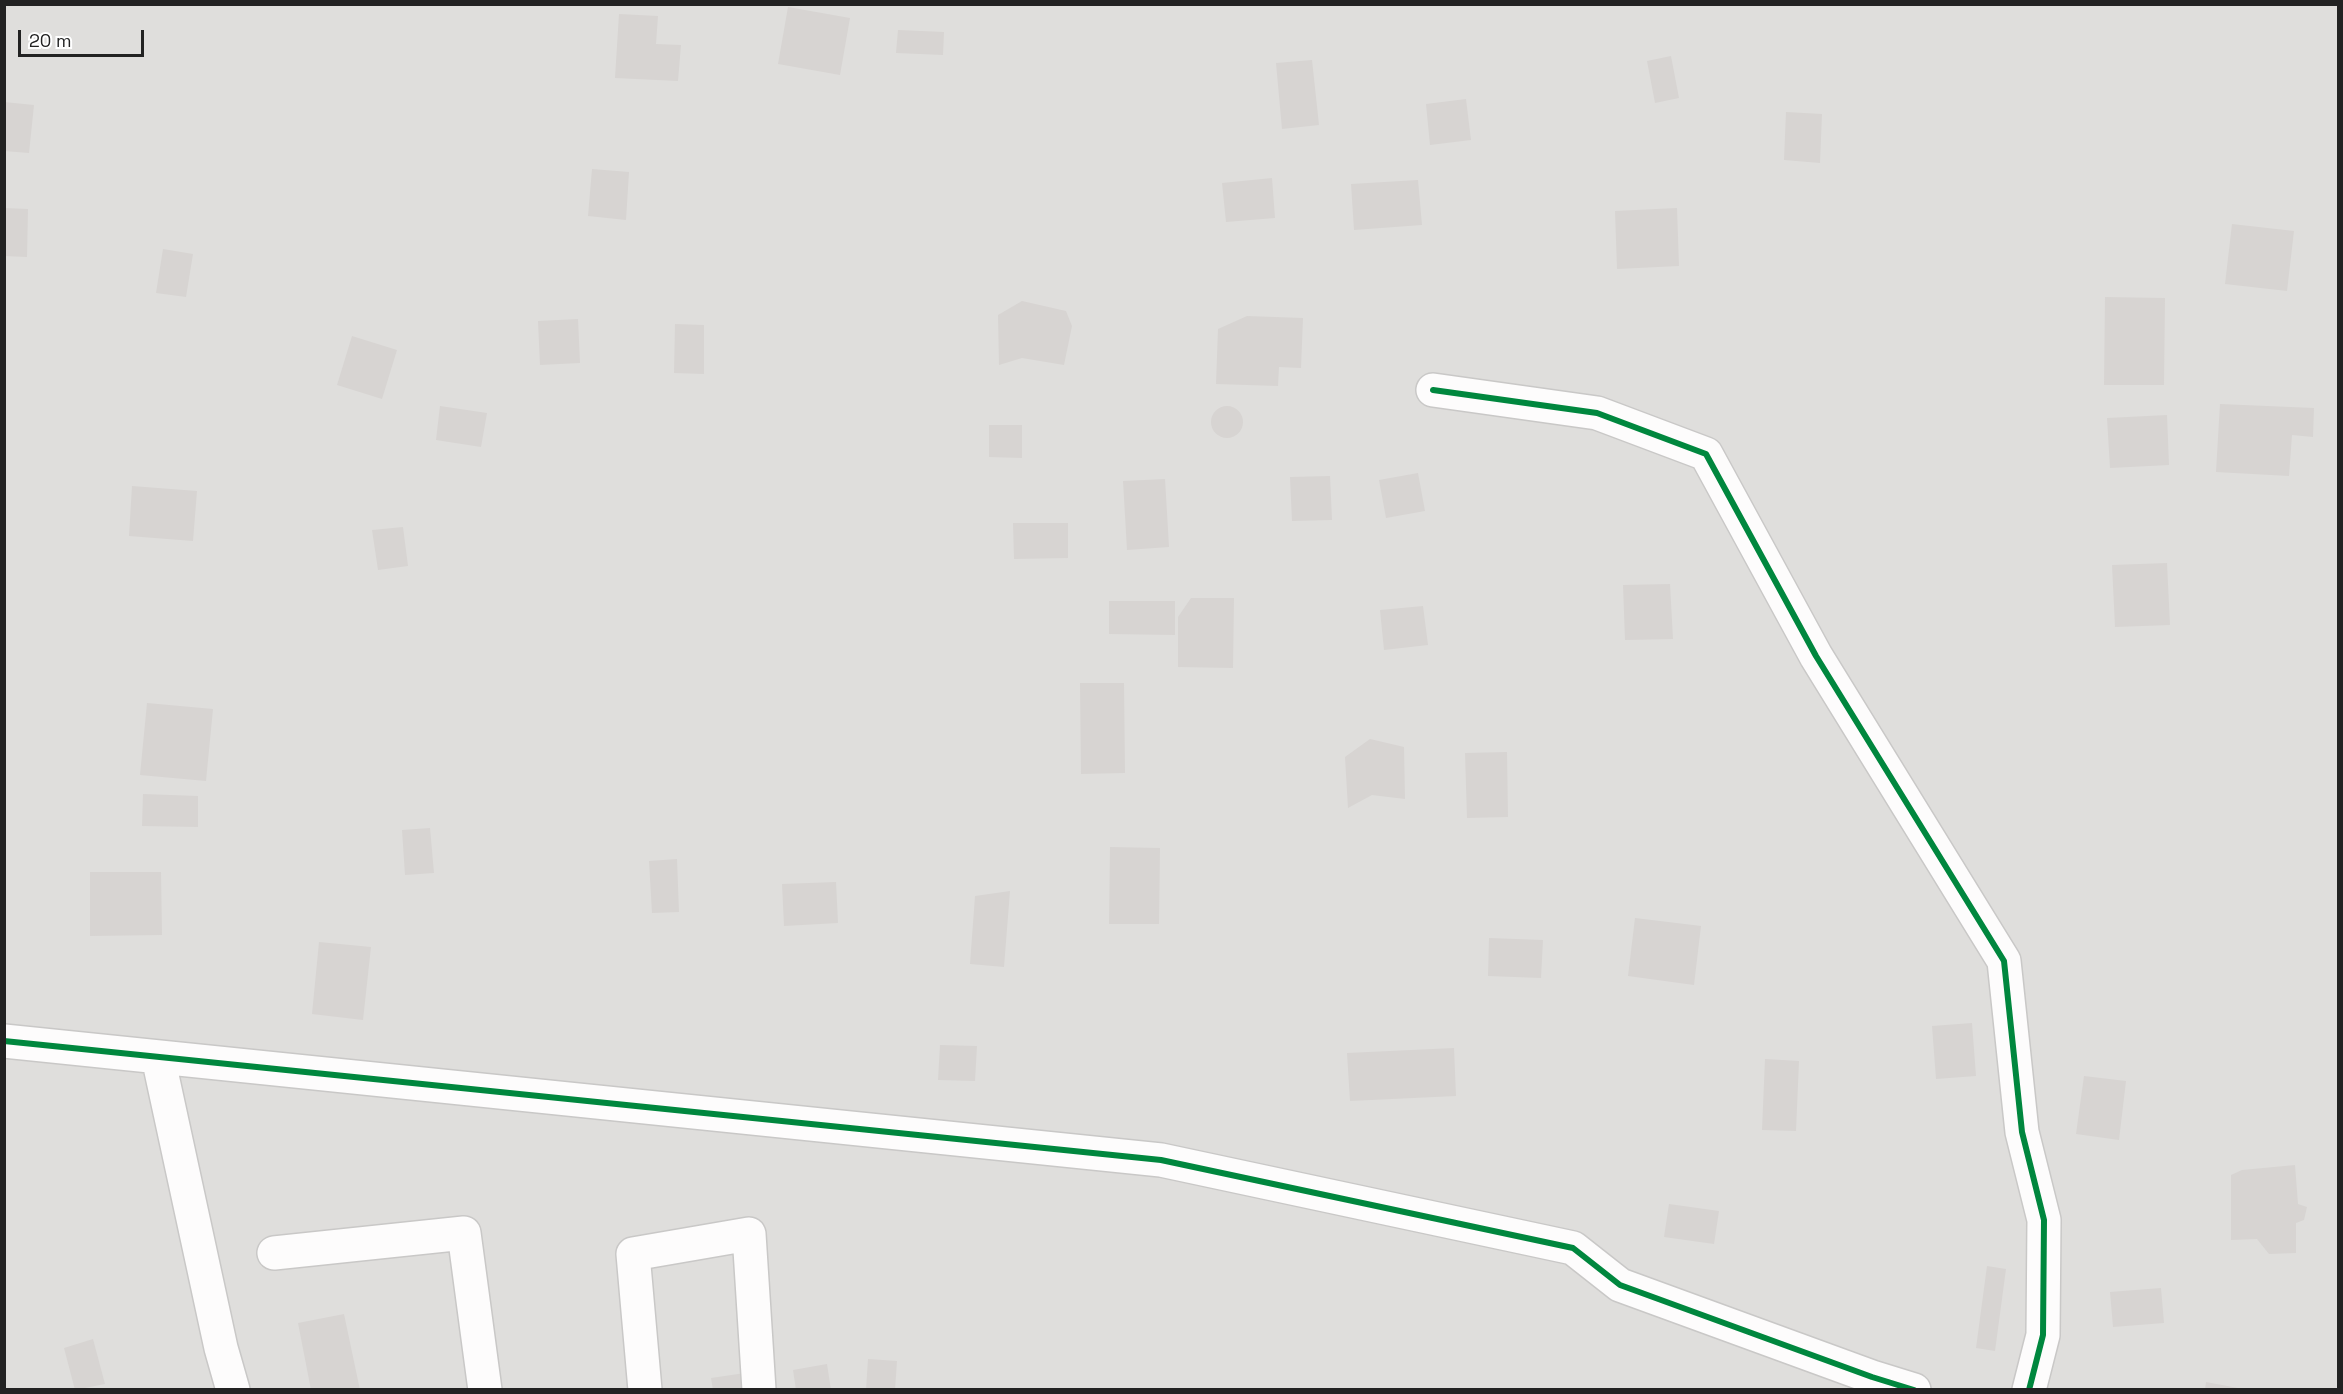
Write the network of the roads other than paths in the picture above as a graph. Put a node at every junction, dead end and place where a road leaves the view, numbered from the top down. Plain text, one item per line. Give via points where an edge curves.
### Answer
1 (1433, 390) dead end
2 (4, 1041) edge
3 (158, 1056) junction
4 (274, 1252) dead end
5 (233, 1389) edge
6 (485, 1389) edge
7 (645, 1389) edge
8 (759, 1389) edge
9 (1914, 1389) edge
10 (2030, 1389) edge

1 - 10 street via 1597,413 1706,454 1816,656 2004,962 2022,1132 2044,1220 2043,1335
2 - 3 street
3 - 5 street
3 - 9 street via 1161,1160 1573,1248 1620,1285
4 - 6 street via 464,1233
7 - 8 street via 633,1254 749,1234

